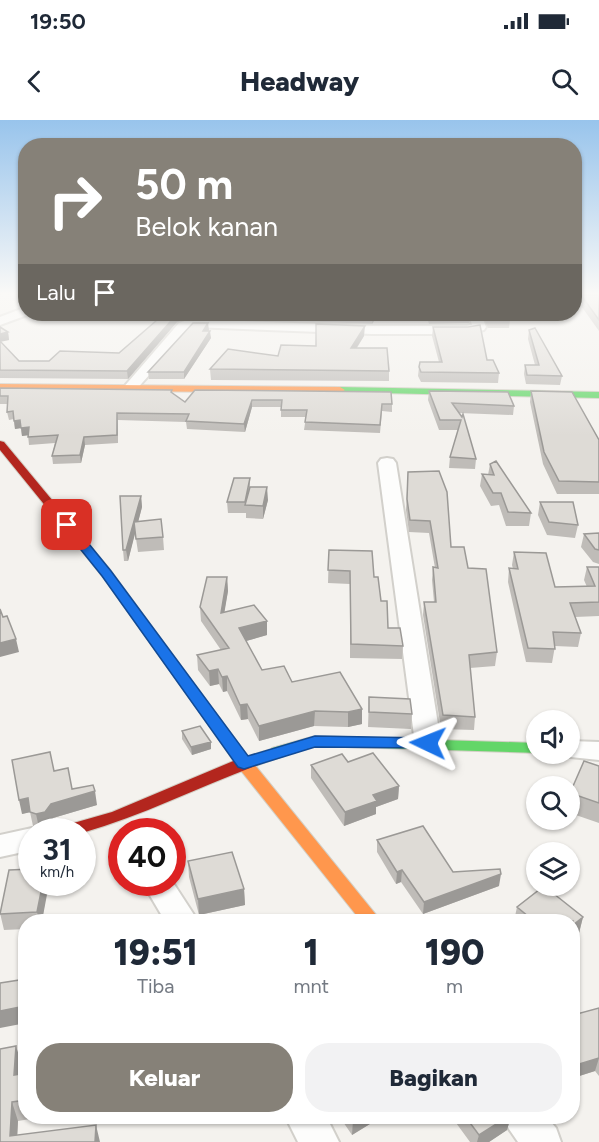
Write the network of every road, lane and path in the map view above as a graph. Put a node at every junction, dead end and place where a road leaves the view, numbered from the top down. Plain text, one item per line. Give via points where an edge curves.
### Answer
1 (171, 341) edge
2 (0, 387) edge
3 (129, 389) junction
4 (599, 395) edge
5 (0, 444) edge
6 (387, 463) dead end
7 (428, 743) junction
8 (526, 747) edge
9 (580, 750) edge
10 (599, 751) edge
11 (244, 763) junction
12 (133, 818) edge
13 (18, 842) edge
14 (0, 846) edge
15 (166, 896) edge
16 (178, 914) edge
17 (366, 914) edge
18 (309, 1124) edge
19 (528, 1124) edge
20 (320, 1142) edge
21 (542, 1142) edge

1 - 3 street
2 - 3 street
3 - 4 street
5 - 11 street via 107,574
6 - 7 street
7 - 8 street
7 - 11 street via 315,741
9 - 10 street
11 - 12 street
11 - 17 street
13 - 14 street
15 - 16 street
18 - 20 street
19 - 21 street

